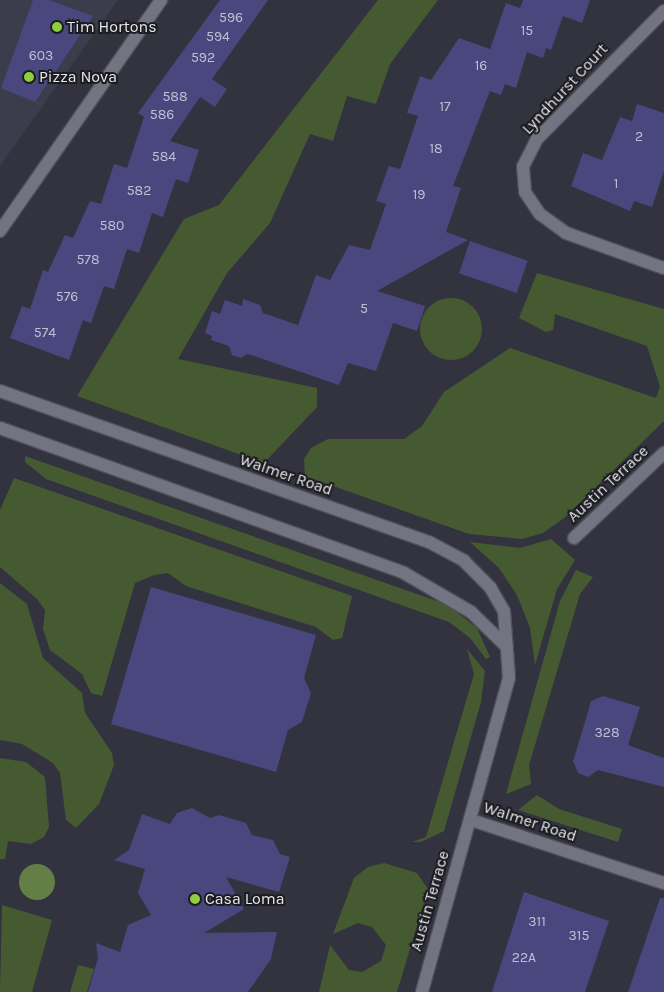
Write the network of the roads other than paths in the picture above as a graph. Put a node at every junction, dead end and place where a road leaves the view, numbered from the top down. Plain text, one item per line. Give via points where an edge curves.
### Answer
1 (161, 0) edge
2 (664, 11) edge
3 (0, 231) edge
4 (664, 268) edge
5 (0, 391) edge
6 (0, 428) edge
7 (20, 435) junction
8 (0, 437) edge
9 (664, 454) edge
10 (574, 538) dead end
11 (507, 647) junction
12 (471, 820) junction
13 (664, 883) edge
14 (422, 992) edge

1 - 3 street
2 - 4 street, Lyndhurst Court via 536,140 523,167 525,192 540,214 553,224 566,233
5 - 11 street, Walmer Road via 429,542 464,561 490,587 504,611
6 - 7 street
7 - 8 street
7 - 11 street via 404,573 471,612
9 - 10 street, Austin Terrace
11 - 12 street, Walmer Road via 509,678 504,708
12 - 13 street, Walmer Road
12 - 14 street, Austin Terrace

